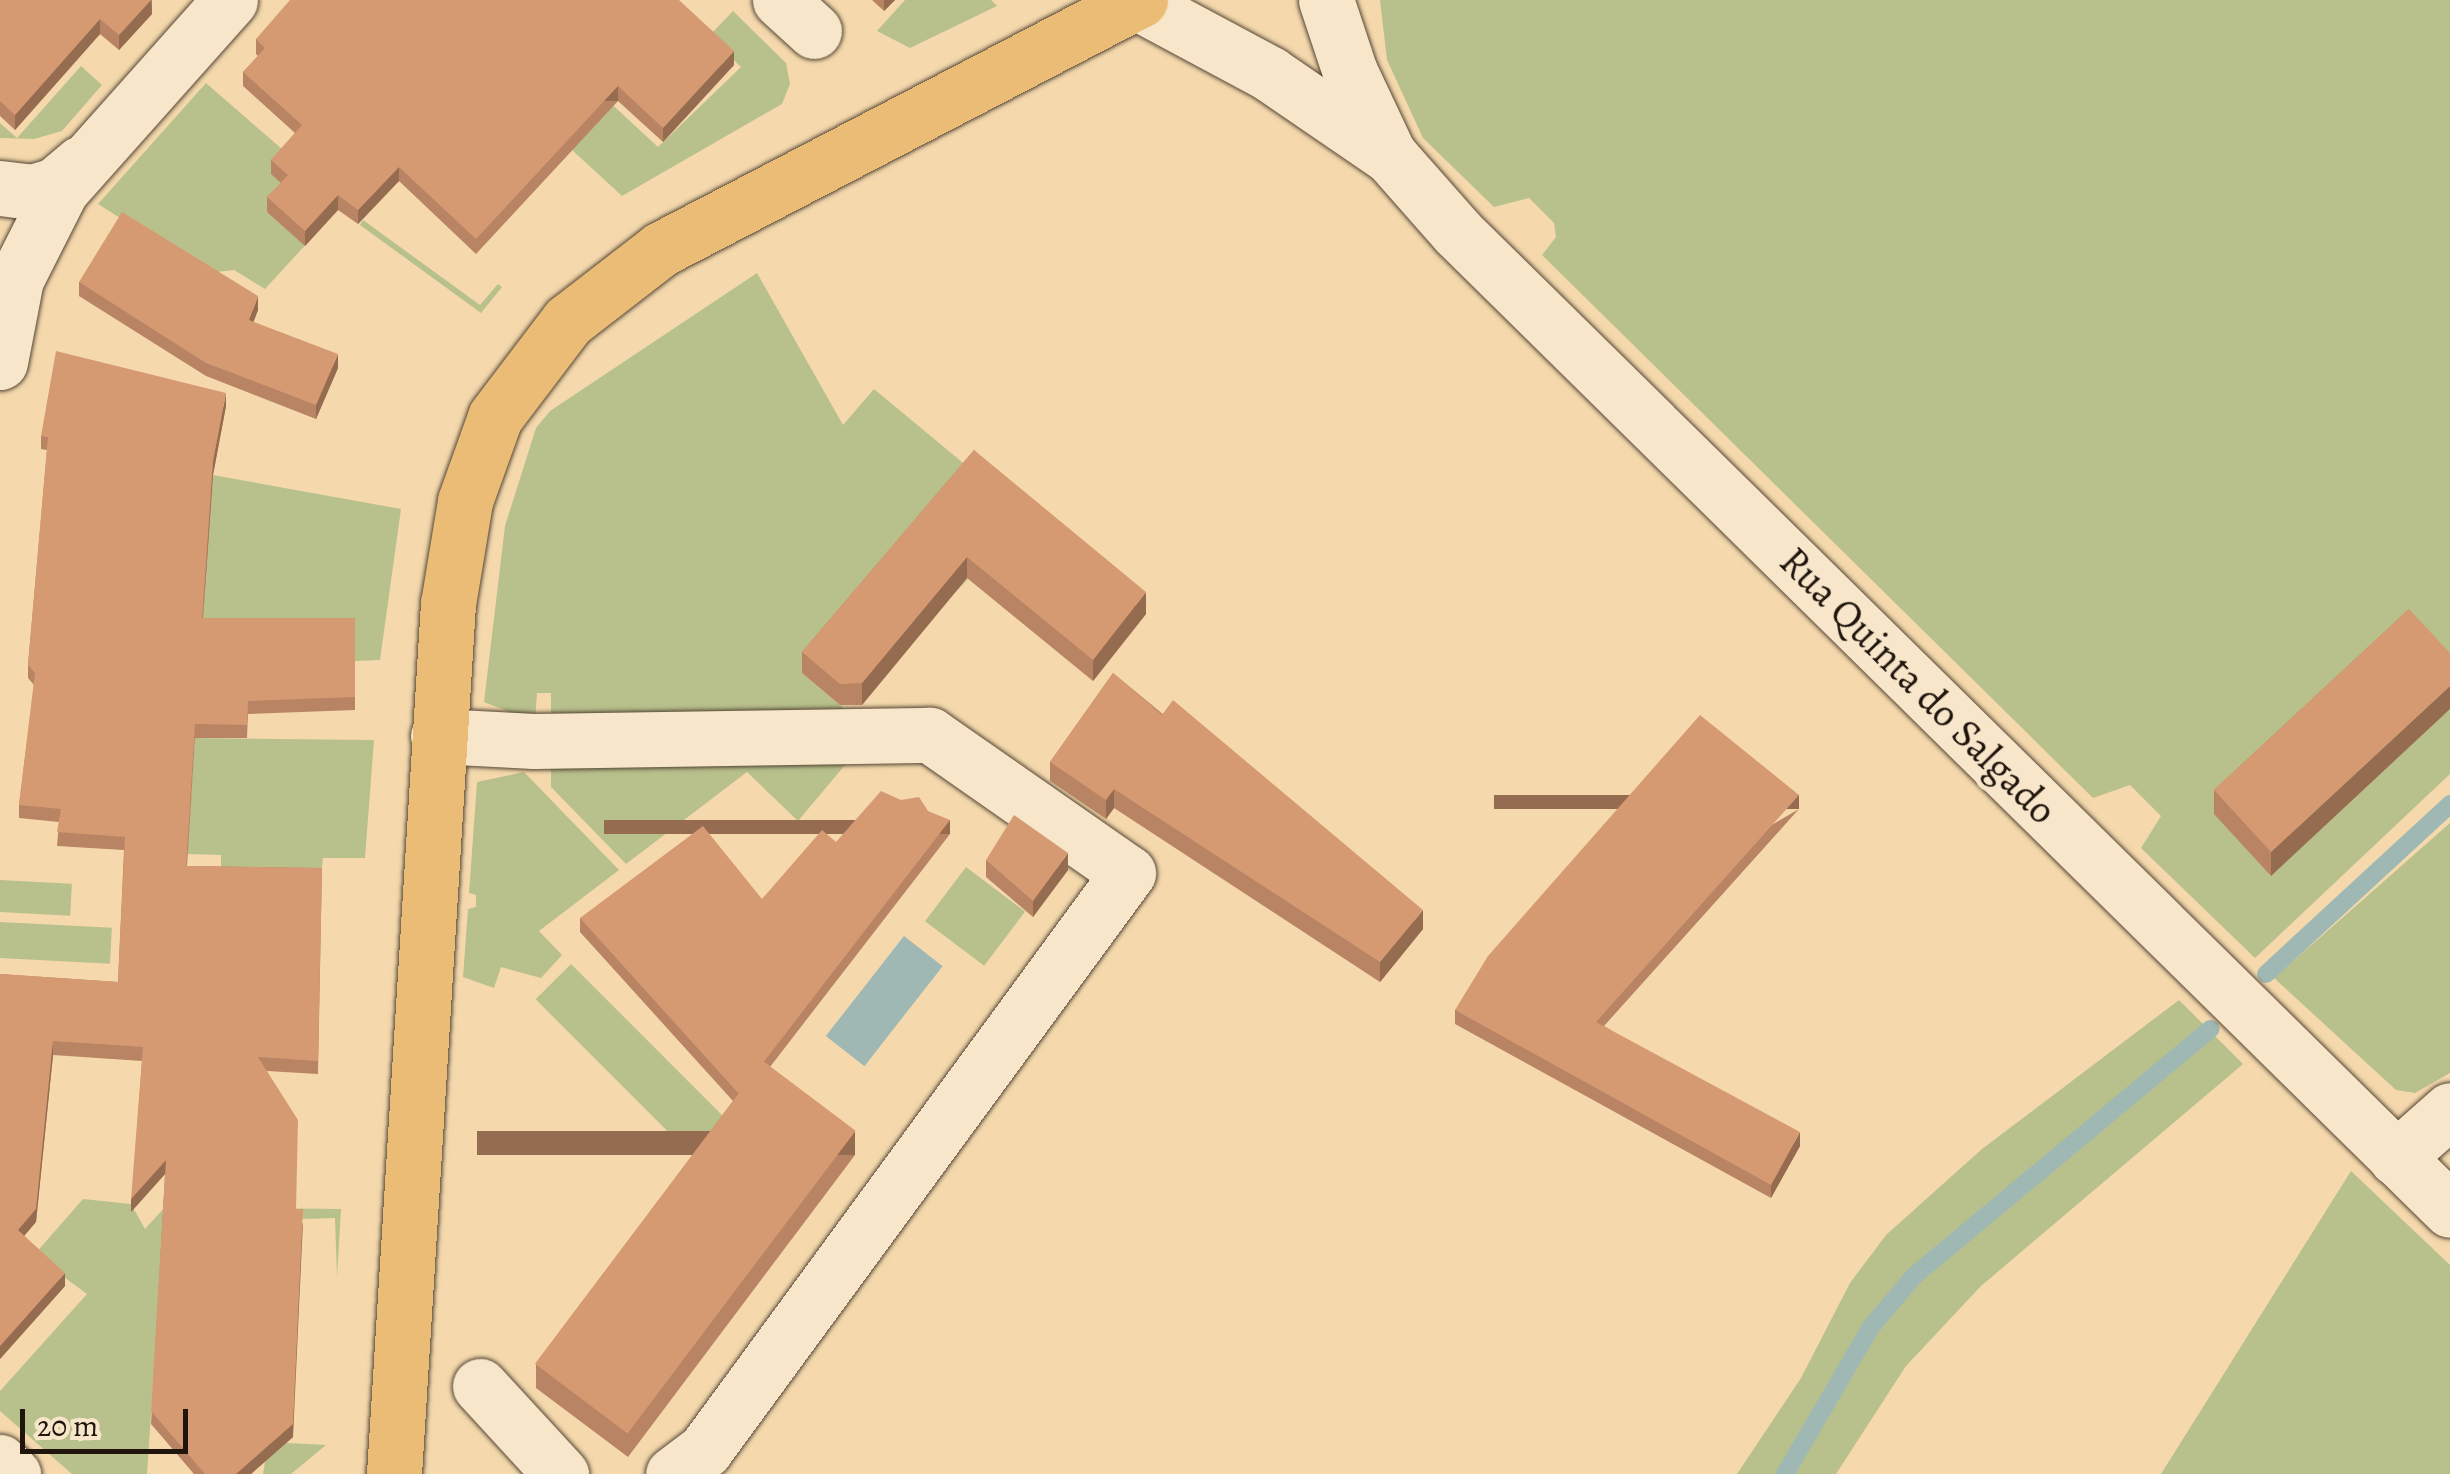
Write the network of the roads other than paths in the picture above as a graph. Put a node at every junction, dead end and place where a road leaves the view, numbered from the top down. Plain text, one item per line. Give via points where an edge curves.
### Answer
1 (230, 0) edge
2 (1326, 0) edge
3 (1138, 1) edge
4 (90, 154) junction
5 (1390, 158) junction
6 (0, 188) edge
7 (0, 362) edge
8 (438, 736) junction
9 (2450, 1110) edge
10 (2396, 1158) junction
11 (2450, 1210) edge
12 (480, 1386) dead end
13 (0, 1462) edge
14 (13, 1474) edge
15 (394, 1474) edge
16 (561, 1474) edge
17 (673, 1474) edge

1 - 4 street
2 - 5 street, Rua Quinta do Salgado
3 - 5 street, Rua Quinta do Salgado via 1270,74
3 - 8 main road via 716,217 611,283 568,321 516,384 479,455 455,550
4 - 6 street via 55,185 32,192
4 - 7 street via 36,232 16,279
5 - 10 street, Rua Quinta do Salgado via 1458,233
8 - 15 main road
8 - 17 street via 930,735 1128,872 705,1450
9 - 10 street
10 - 11 street, Rua Quinta do Salgado
12 - 16 street
13 - 14 street

